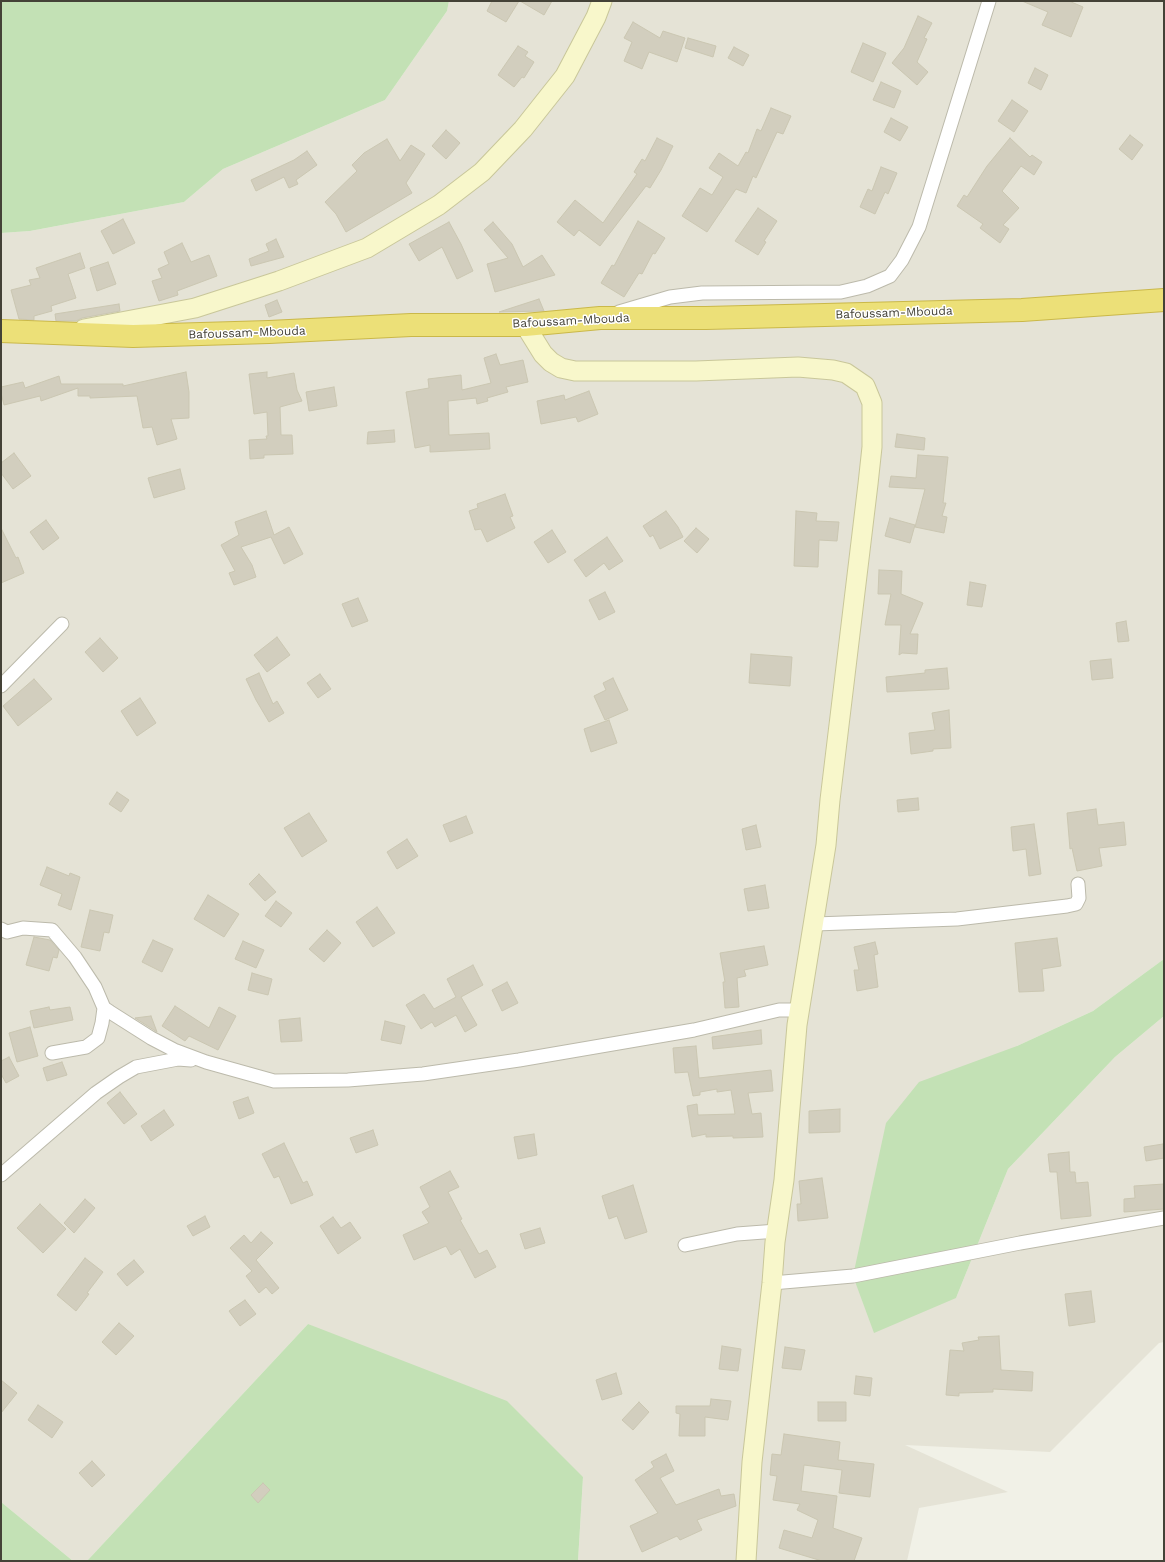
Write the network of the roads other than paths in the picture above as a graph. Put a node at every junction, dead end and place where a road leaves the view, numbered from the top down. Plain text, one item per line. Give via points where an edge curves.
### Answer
1 (602, 1) edge
2 (989, 1) edge
3 (1164, 300) edge
4 (600, 318) junction
5 (525, 325) junction
6 (1, 331) edge
7 (61, 333) junction
8 (62, 624) dead end
9 (1, 686) edge
10 (1078, 884) dead end
11 (815, 924) junction
12 (1, 929) edge
13 (104, 1008) junction
14 (800, 1010) junction
15 (52, 1053) dead end
16 (200, 1060) junction
17 (1, 1175) edge
18 (1164, 1218) edge
19 (777, 1231) junction
20 (685, 1245) dead end
21 (772, 1283) junction
22 (746, 1561) edge

1 - 7 street via 596,18 565,76 523,130 482,172 439,205 367,248 279,281 195,308
2 - 4 street via 919,227 902,260 890,276 867,286 841,292 702,293 670,297
3 - 4 highway, Bafoussam-Mbouda via 1022,310 706,318
4 - 5 highway, Bafoussam-Mbouda
5 - 7 highway, Bafoussam-Mbouda via 411,325 133,336
5 - 11 street via 551,362 561,368 575,371 696,371 798,367 846,373 865,386 873,412 868,484
6 - 7 highway, Bafoussam-Mbouda
8 - 9 street
10 - 11 street via 1079,898 1076,904 1067,906 957,919
11 - 14 street
12 - 13 street via 6,932 22,928 52,930 75,957 95,987
13 - 15 street via 98,1038 86,1047
13 - 16 street via 151,1038
14 - 16 street via 779,1010 694,1030 519,1060 380,1079 274,1081
14 - 19 street
16 - 17 street via 178,1059 157,1062 136,1067 119,1076
18 - 21 street via 853,1276
19 - 20 street via 737,1234
19 - 21 street
21 - 22 street via 754,1447

